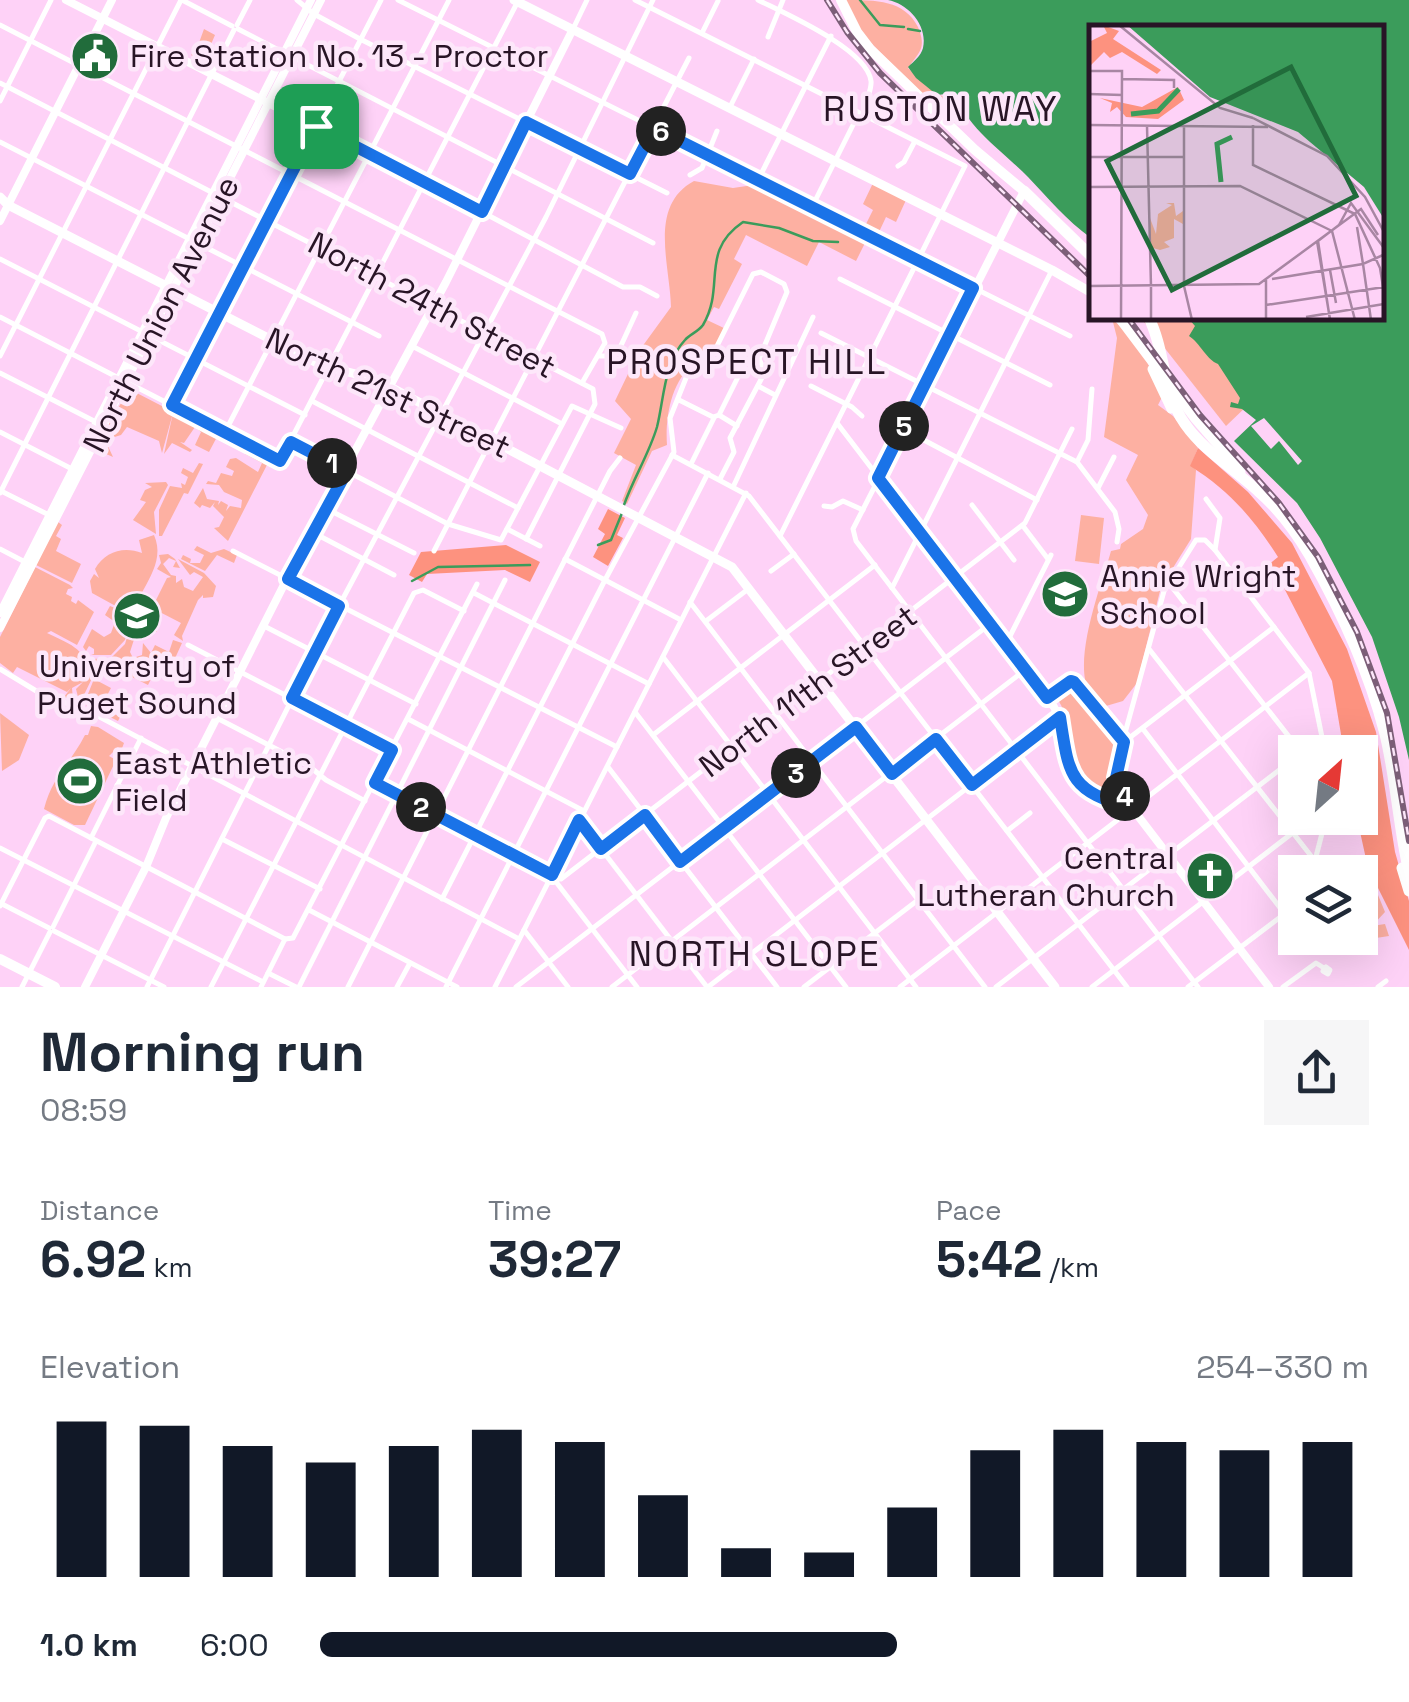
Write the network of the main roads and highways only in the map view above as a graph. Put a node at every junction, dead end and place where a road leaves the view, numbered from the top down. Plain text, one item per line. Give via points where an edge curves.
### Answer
1 (516, 0) edge
2 (841, 0) edge
3 (1024, 191) joint
4 (3, 202) edge
5 (1089, 254) edge
6 (1089, 291) edge
7 (1121, 320) edge
8 (1149, 320) edge
9 (1142, 348) junction
10 (1172, 407) junction
11 (1195, 419) junction
12 (1220, 459) junction
13 (1244, 484) junction
14 (1258, 491) junction
15 (1409, 872) edge
16 (1409, 890) edge
17 (0, 959) edge
18 (55, 987) edge
19 (1055, 987) edge

1 - 6 main road
2 - 3 main road via 870,49
3 - 5 highway
4 - 19 main road, North 21st Street via 329,368 368,376 732,567
7 - 9 main road
8 - 10 highway
9 - 10 main road
9 - 11 main road
10 - 11 main road via 1175,396
10 - 12 highway
10 - 13 main road via 1199,447
11 - 14 main road
12 - 13 highway
12 - 14 highway
13 - 16 highway via 1296,543 1353,653 1380,733
14 - 15 highway via 1308,552 1358,652 1387,743
17 - 18 main road

